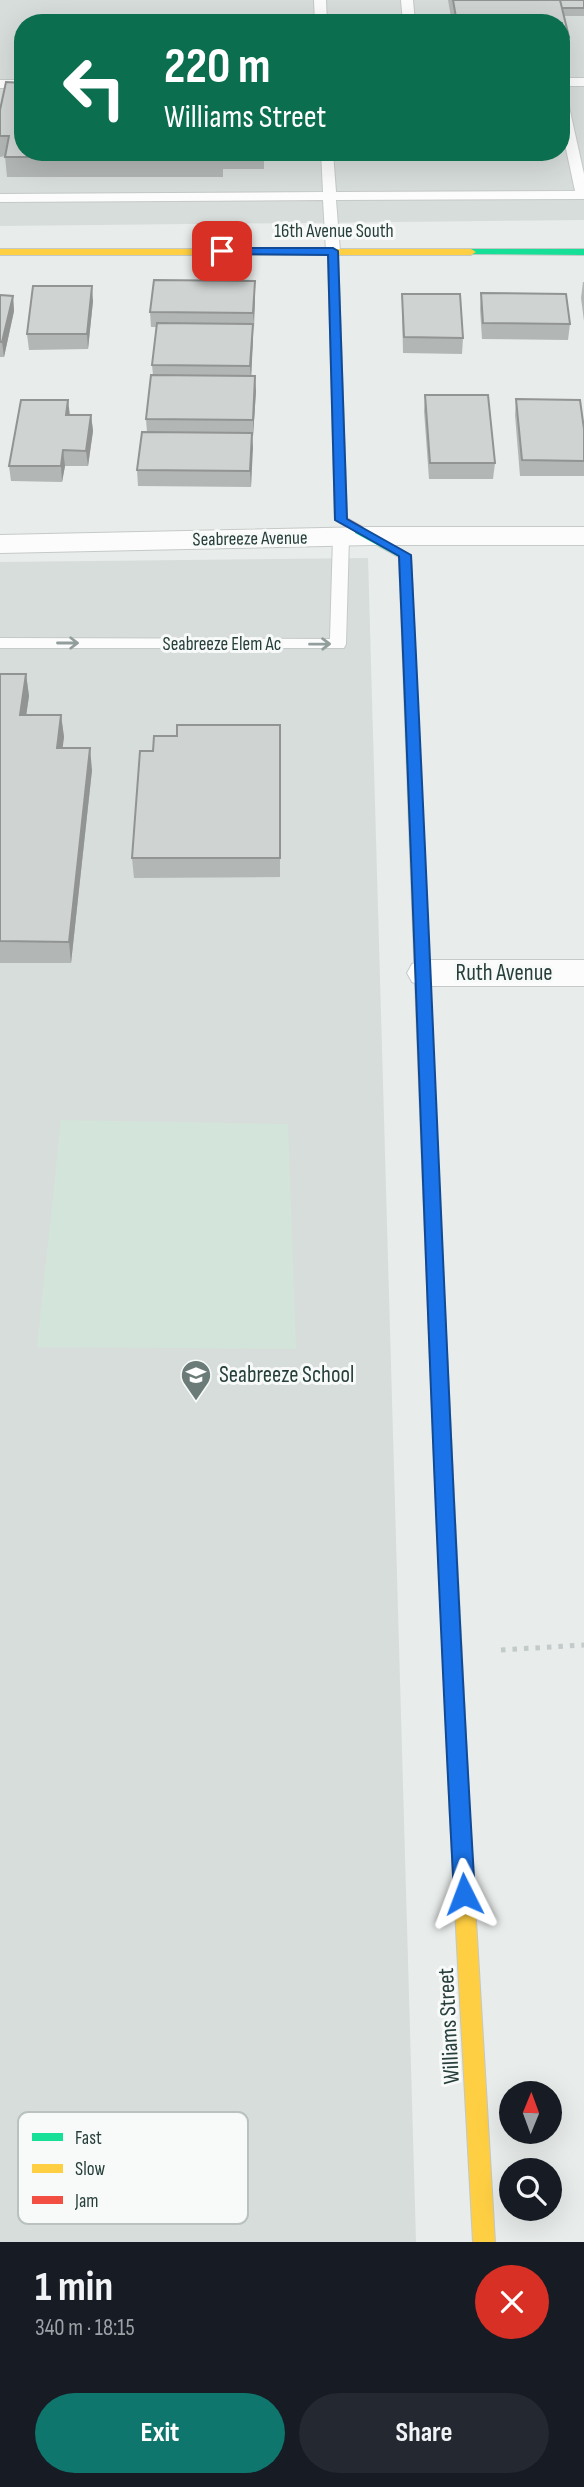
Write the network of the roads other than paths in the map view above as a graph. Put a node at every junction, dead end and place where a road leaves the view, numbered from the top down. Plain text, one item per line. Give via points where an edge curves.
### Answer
1 (570, 140) edge
2 (328, 161) edge
3 (583, 195) edge
4 (330, 196) junction
5 (0, 198) edge
6 (333, 251) junction
7 (0, 252) edge
8 (584, 252) edge
9 (370, 536) junction
10 (584, 536) edge
11 (341, 537) junction
12 (0, 544) edge
13 (0, 643) edge
14 (425, 973) junction
15 (584, 973) edge
16 (484, 2242) edge

1 - 3 lane
2 - 4 lane
3 - 4 lane
4 - 5 lane
4 - 6 lane
6 - 7 street, 16th Avenue South
6 - 8 street, 16th Avenue South
6 - 9 street, Williams Street via 341,520
9 - 10 street, Seabreeze Avenue
9 - 11 street, Seabreeze Avenue
9 - 14 street, Williams Street via 405,555
11 - 12 street, Seabreeze Avenue
13 -> 11 lane, Seabreeze Elem Ac via 338,644
14 - 15 street, Ruth Avenue
14 - 16 street, Williams Street via 451,1653

